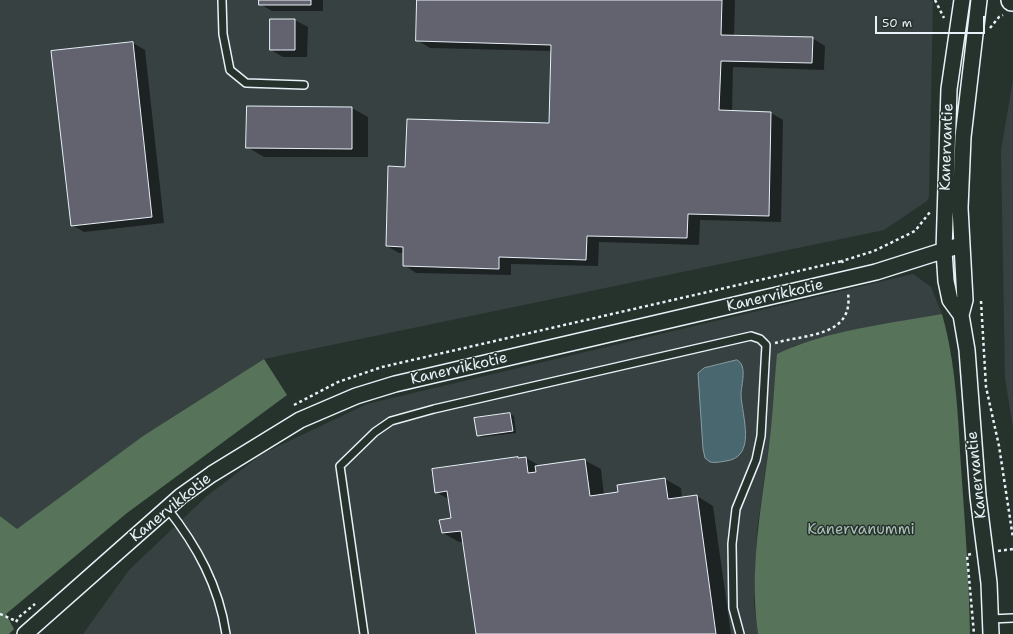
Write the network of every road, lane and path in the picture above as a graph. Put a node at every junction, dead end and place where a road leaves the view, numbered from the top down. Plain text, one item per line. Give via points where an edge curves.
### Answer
1 (222, 0) edge
2 (962, 0) edge
3 (979, 0) edge
4 (991, 28) dead end
5 (990, 36) dead end
6 (304, 85) dead end
7 (961, 246) junction
8 (944, 251) junction
9 (842, 261) dead end
10 (980, 297) dead end
11 (961, 315) junction
12 (292, 407) dead end
13 (167, 508) junction
14 (1013, 538) edge
15 (37, 602) dead end
16 (0, 614) edge
17 (1013, 618) edge
18 (16, 621) junction
19 (991, 627) edge
20 (21, 630) edge
21 (226, 634) edge
22 (364, 634) edge
23 (740, 634) edge

1 - 6 lane via 230,70 246,84
2 - 8 street, Kanervantie via 949,90
3 - 7 street, Kanervantie via 963,137
4 - 5 path
7 - 8 street, Kanervikkotie
7 - 11 street, Kanervantie via 965,300
8 - 11 street, Kanervantie via 950,300
8 - 13 street, Kanervikkotie via 876,272 395,384 356,396 300,420 187,492
9 - 12 path via 382,367 338,382
10 - 14 path via 986,387 999,446
11 - 19 street, Kanervantie via 967,350 973,444 989,583
13 - 20 street, Kanervikkotie
13 - 21 lane via 188,534 209,572 224,617
15 - 18 path
16 - 18 path
17 - 19 lane
18 - 20 path
22 - 23 lane via 340,466 375,432 391,421 434,409 752,336 760,339 766,346 761,436 756,460 736,509 732,544 733,608

